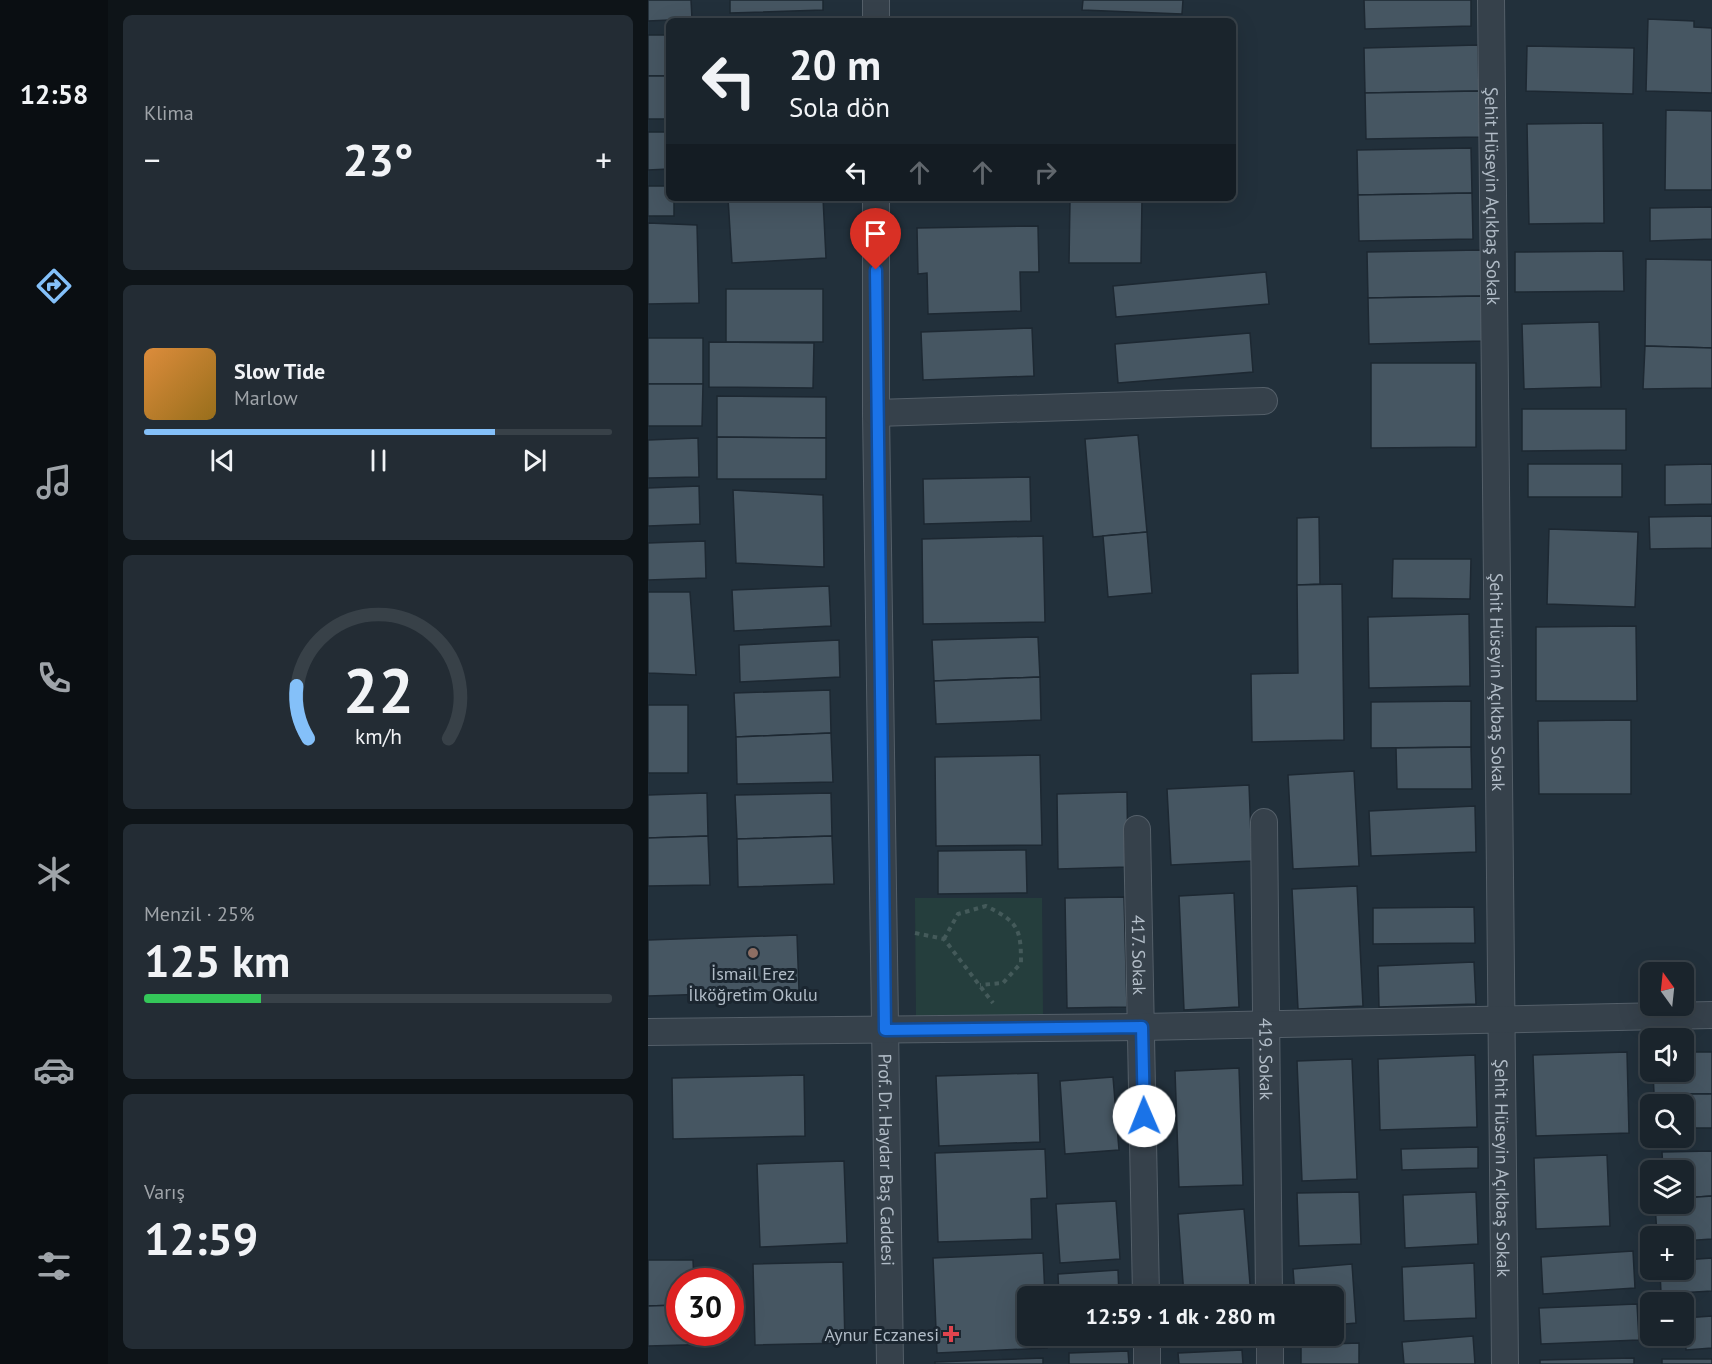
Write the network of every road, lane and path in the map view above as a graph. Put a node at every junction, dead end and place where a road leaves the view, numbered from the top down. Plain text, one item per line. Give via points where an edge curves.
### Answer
1 (876, 0) edge
2 (1491, 0) edge
3 (876, 18) edge
4 (876, 201) edge
5 (1264, 401) dead end
6 (876, 413) junction
7 (1264, 822) dead end
8 (1137, 829) dead end
9 (915, 933) dead end
10 (944, 939) junction
11 (980, 986) junction
12 (997, 1009) dead end
13 (1712, 1015) edge
14 (1503, 1019) junction
15 (1268, 1024) junction
16 (1142, 1027) junction
17 (885, 1030) junction
18 (648, 1032) edge
19 (1146, 1286) edge
20 (1269, 1286) edge
21 (1147, 1346) edge
22 (1270, 1346) edge
23 (890, 1364) edge
24 (1147, 1364) edge
25 (1270, 1364) edge
26 (1505, 1364) edge

1 - 3 street
2 - 14 street, Şehit Hüseyin Açıkbaş Sokak
4 - 6 street, Prof. Dr. Haydar Baş Caddesi
5 - 6 street
6 - 17 street, Prof. Dr. Haydar Baş Caddesi
7 - 15 street, 419. Sokak
8 - 16 street, 417. Sokak
9 - 10 path
10 - 11 path
10 - 11 path via 958,914 986,906 1011,918 1021,936 1021,963 1004,983
11 - 12 path
13 - 14 street
14 - 15 street
14 - 26 street, Şehit Hüseyin Açıkbaş Sokak
15 - 16 street
15 - 20 street, 419. Sokak
16 - 17 street
16 - 19 street, 417. Sokak
17 - 18 street
17 - 23 street, Prof. Dr. Haydar Baş Caddesi
21 - 24 street
22 - 25 street

